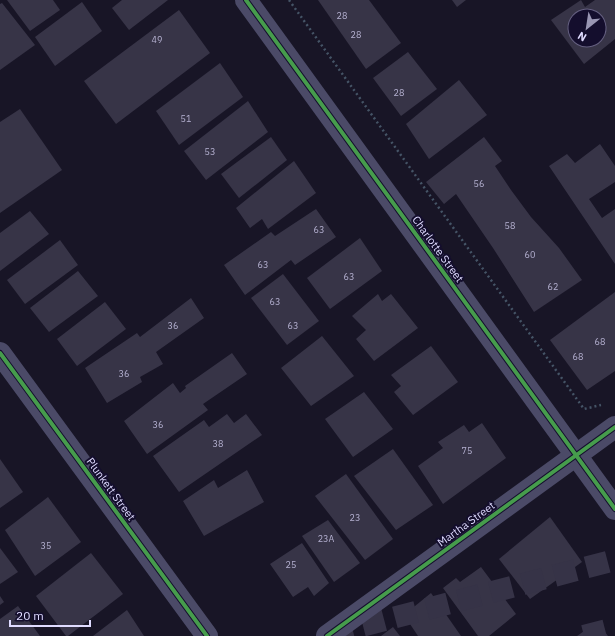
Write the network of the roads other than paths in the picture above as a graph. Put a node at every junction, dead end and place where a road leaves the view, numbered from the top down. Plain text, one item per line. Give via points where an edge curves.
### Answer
1 (246, 0) edge
2 (0, 353) edge
3 (615, 427) edge
4 (576, 455) junction
5 (615, 509) edge
6 (207, 636) edge
7 (327, 636) edge

1 - 4 street, Charlotte Street
2 - 6 street, Plunkett Street
3 - 4 street, Martha Street
4 - 5 street, Charlotte Street
4 - 7 street, Martha Street

